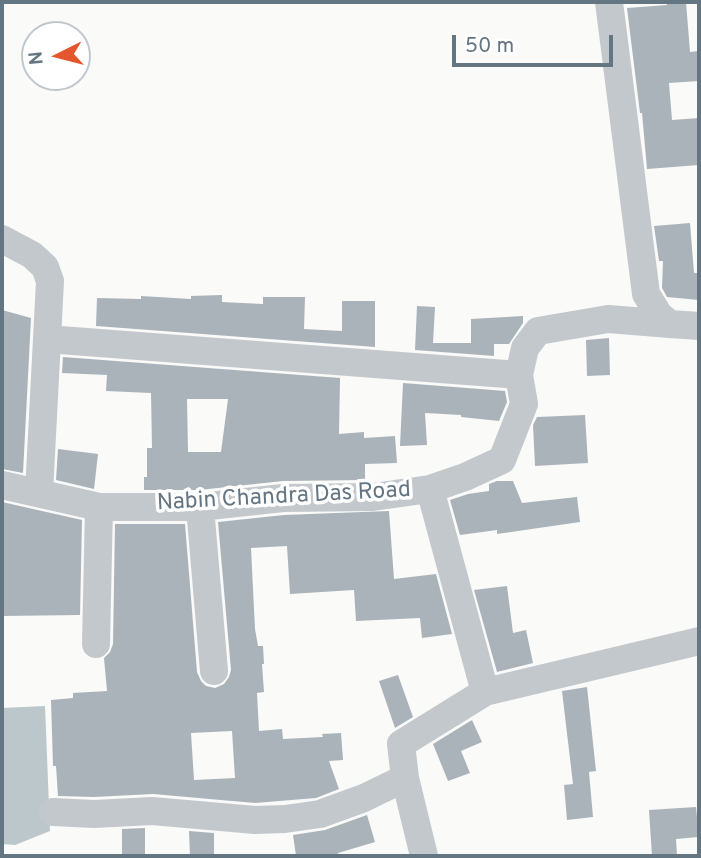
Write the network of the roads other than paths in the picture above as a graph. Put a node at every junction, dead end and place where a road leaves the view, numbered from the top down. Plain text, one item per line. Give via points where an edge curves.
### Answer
1 (609, 2) edge
2 (2, 239) edge
3 (670, 324) junction
4 (699, 326) edge
5 (47, 339) junction
6 (519, 375) junction
7 (2, 485) edge
8 (430, 489) junction
9 (39, 493) junction
10 (99, 507) junction
11 (200, 507) junction
12 (699, 641) edge
13 (96, 644) dead end
14 (214, 671) dead end
15 (485, 692) junction
16 (405, 778) junction
17 (53, 812) dead end
18 (424, 856) edge

1 - 3 street via 646,294
2 - 5 street via 46,267 50,281
3 - 4 street
3 - 6 street, Nabin Chandra Das Road via 608,319 538,331 525,348
5 - 6 street
5 - 9 street
6 - 8 street, Nabin Chandra Das Road via 524,404 502,460
7 - 9 street, Nabin Chandra Das Road
8 - 11 street, Nabin Chandra Das Road via 373,497 283,498
8 - 15 street
9 - 10 street, Nabin Chandra Das Road
10 - 11 street, Nabin Chandra Das Road
10 - 13 street
11 - 14 street
12 - 15 street
15 - 16 street via 401,744
16 - 17 street via 344,806 285,819 152,811
16 - 18 street

